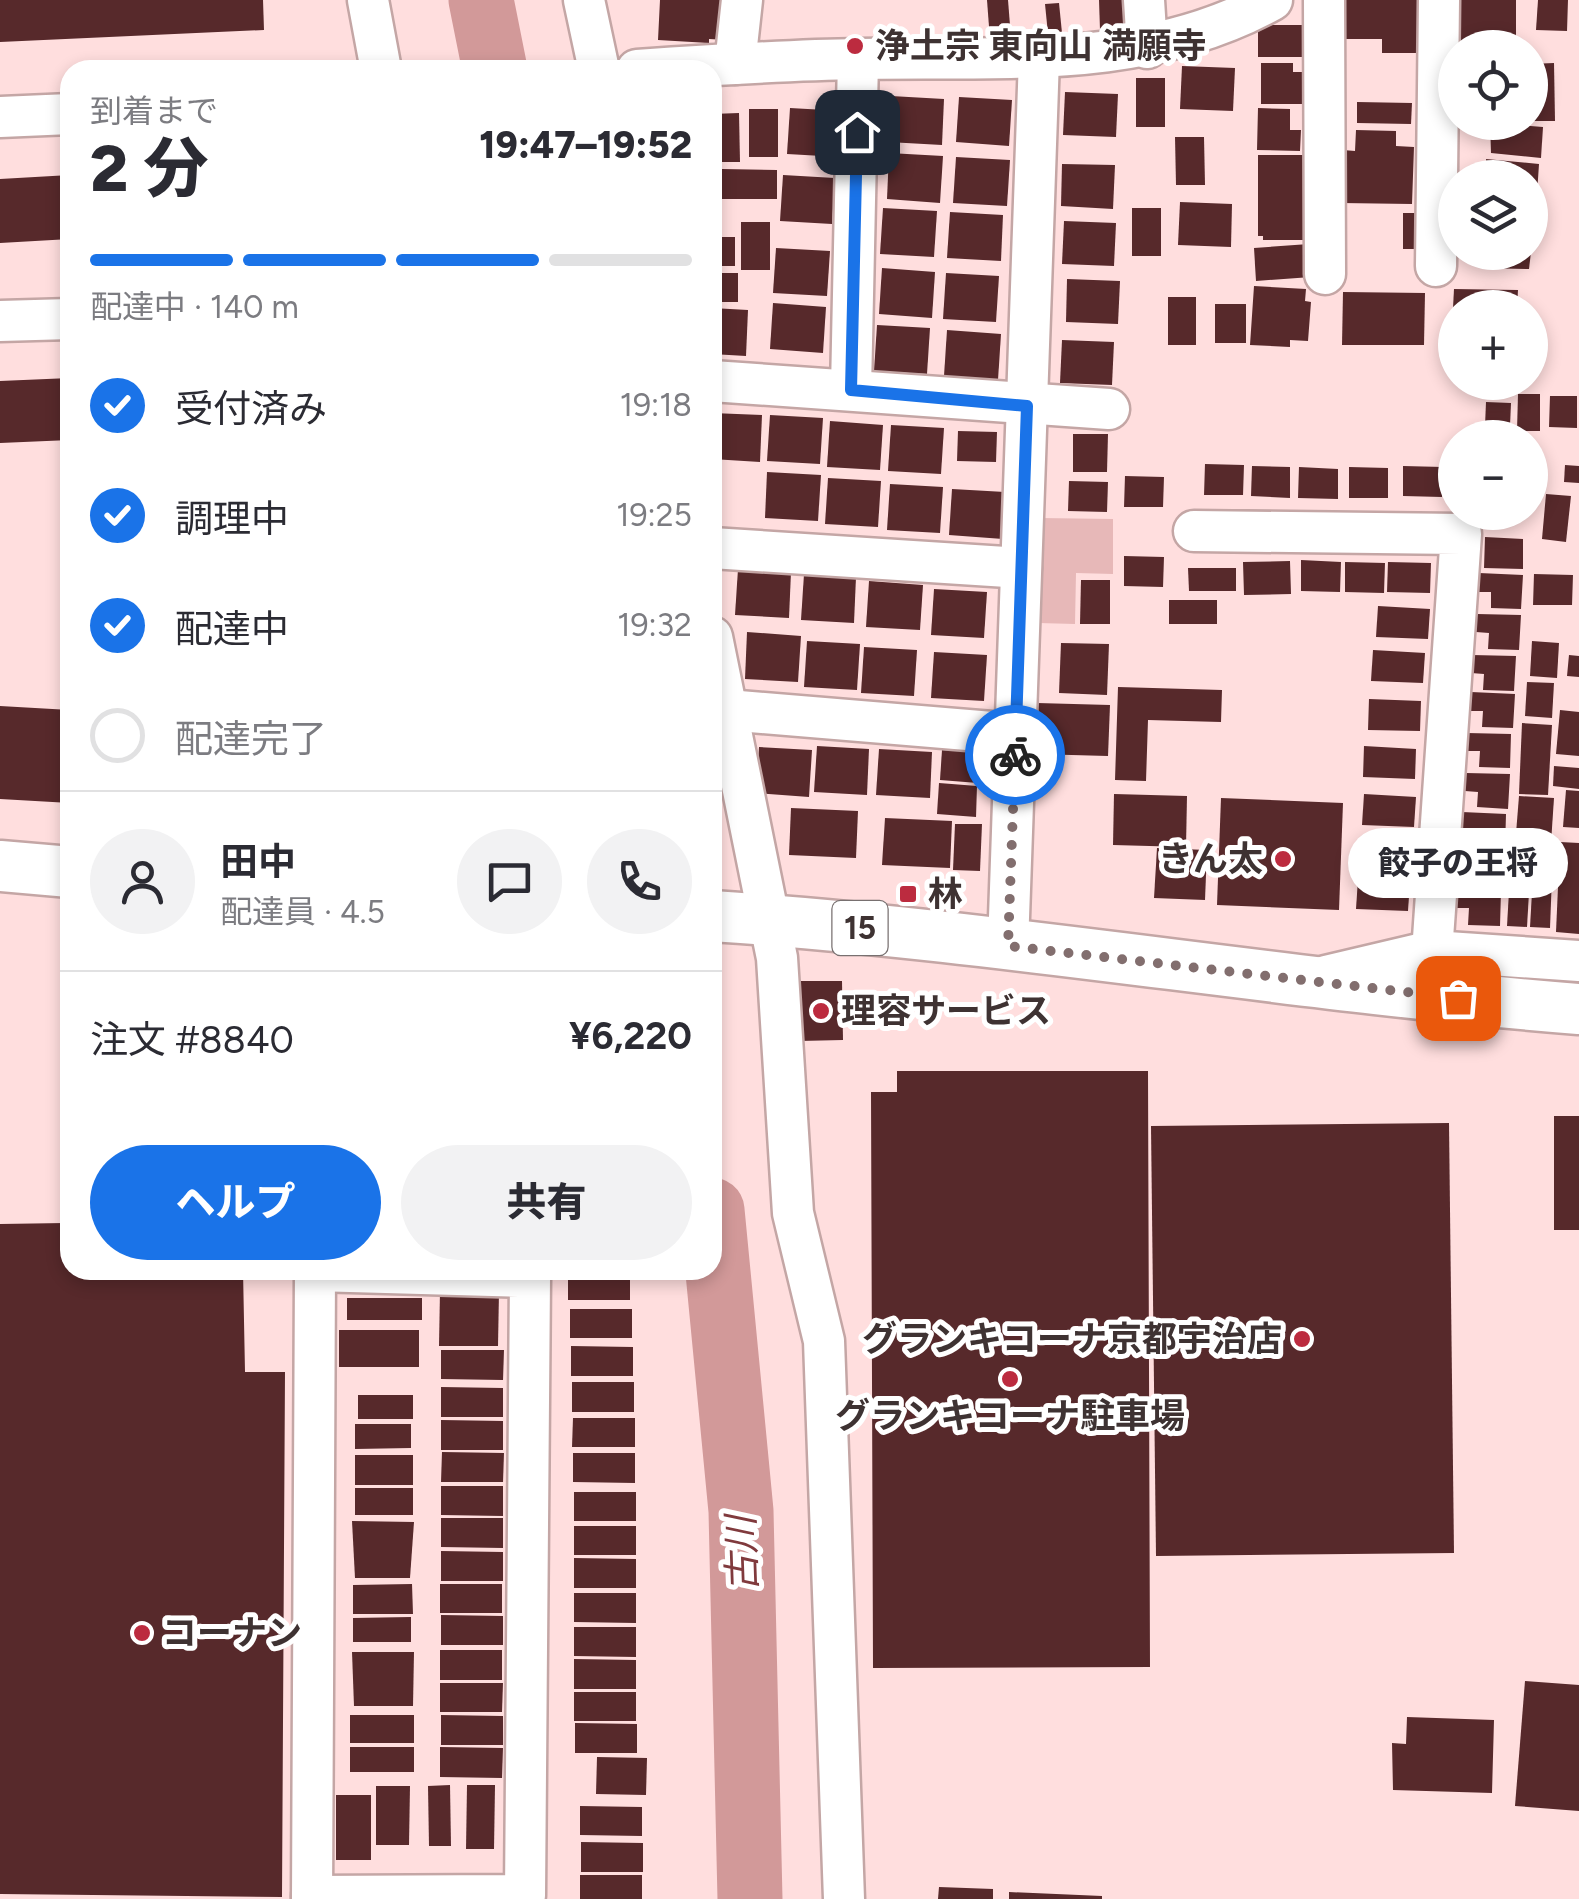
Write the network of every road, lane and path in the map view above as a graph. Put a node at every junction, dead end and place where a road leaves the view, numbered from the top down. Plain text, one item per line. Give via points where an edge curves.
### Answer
1 (368, 0) edge
2 (584, 0) edge
3 (742, 0) edge
4 (1144, 0) edge
5 (1272, 0) edge
6 (1324, 0) edge
7 (1439, 0) edge
8 (1146, 48) junction
9 (1038, 58) junction
10 (858, 59) junction
11 (379, 60) edge
12 (596, 60) edge
13 (736, 64) junction
14 (722, 65) edge
15 (60, 114) edge
16 (0, 117) edge
17 (1436, 266) dead end
18 (1325, 274) dead end
19 (60, 319) edge
20 (0, 321) edge
21 (722, 382) edge
22 (851, 390) junction
23 (1027, 406) junction
24 (1109, 410) dead end
25 (1194, 532) dead end
26 (722, 549) edge
27 (1021, 568) junction
28 (722, 686) edge
29 (727, 710) junction
30 (1016, 734) junction
31 (0, 866) edge
32 (60, 871) edge
33 (742, 918) edge
34 (1008, 946) junction
35 (1579, 961) edge
36 (1430, 973) junction
37 (1579, 1008) edge
38 (315, 1280) edge
39 (530, 1280) edge
40 (312, 1898) edge
41 (844, 1899) edge

1 - 11 street
2 - 12 street
3 - 13 street
4 - 8 street
5 - 8 street via 1242,17
6 - 18 street
7 - 17 street
8 - 9 street
9 - 10 street
9 - 23 street
10 - 13 street
10 - 22 street
13 - 14 street
15 - 16 street
19 - 20 street
21 - 22 street
22 - 23 street
23 - 24 street
23 - 27 street
25 - 36 street via 1461,534
26 - 27 street
27 - 30 street
28 - 29 street
29 - 30 street
29 - 33 street
30 - 34 street
31 - 32 main road
33 - 34 main road, 15
33 - 41 street via 777,958 793,1213 824,1342
34 - 36 main road, 15 via 1302,982
35 - 36 street
36 - 37 main road, 15
38 - 40 street
39 - 40 street via 525,1895

